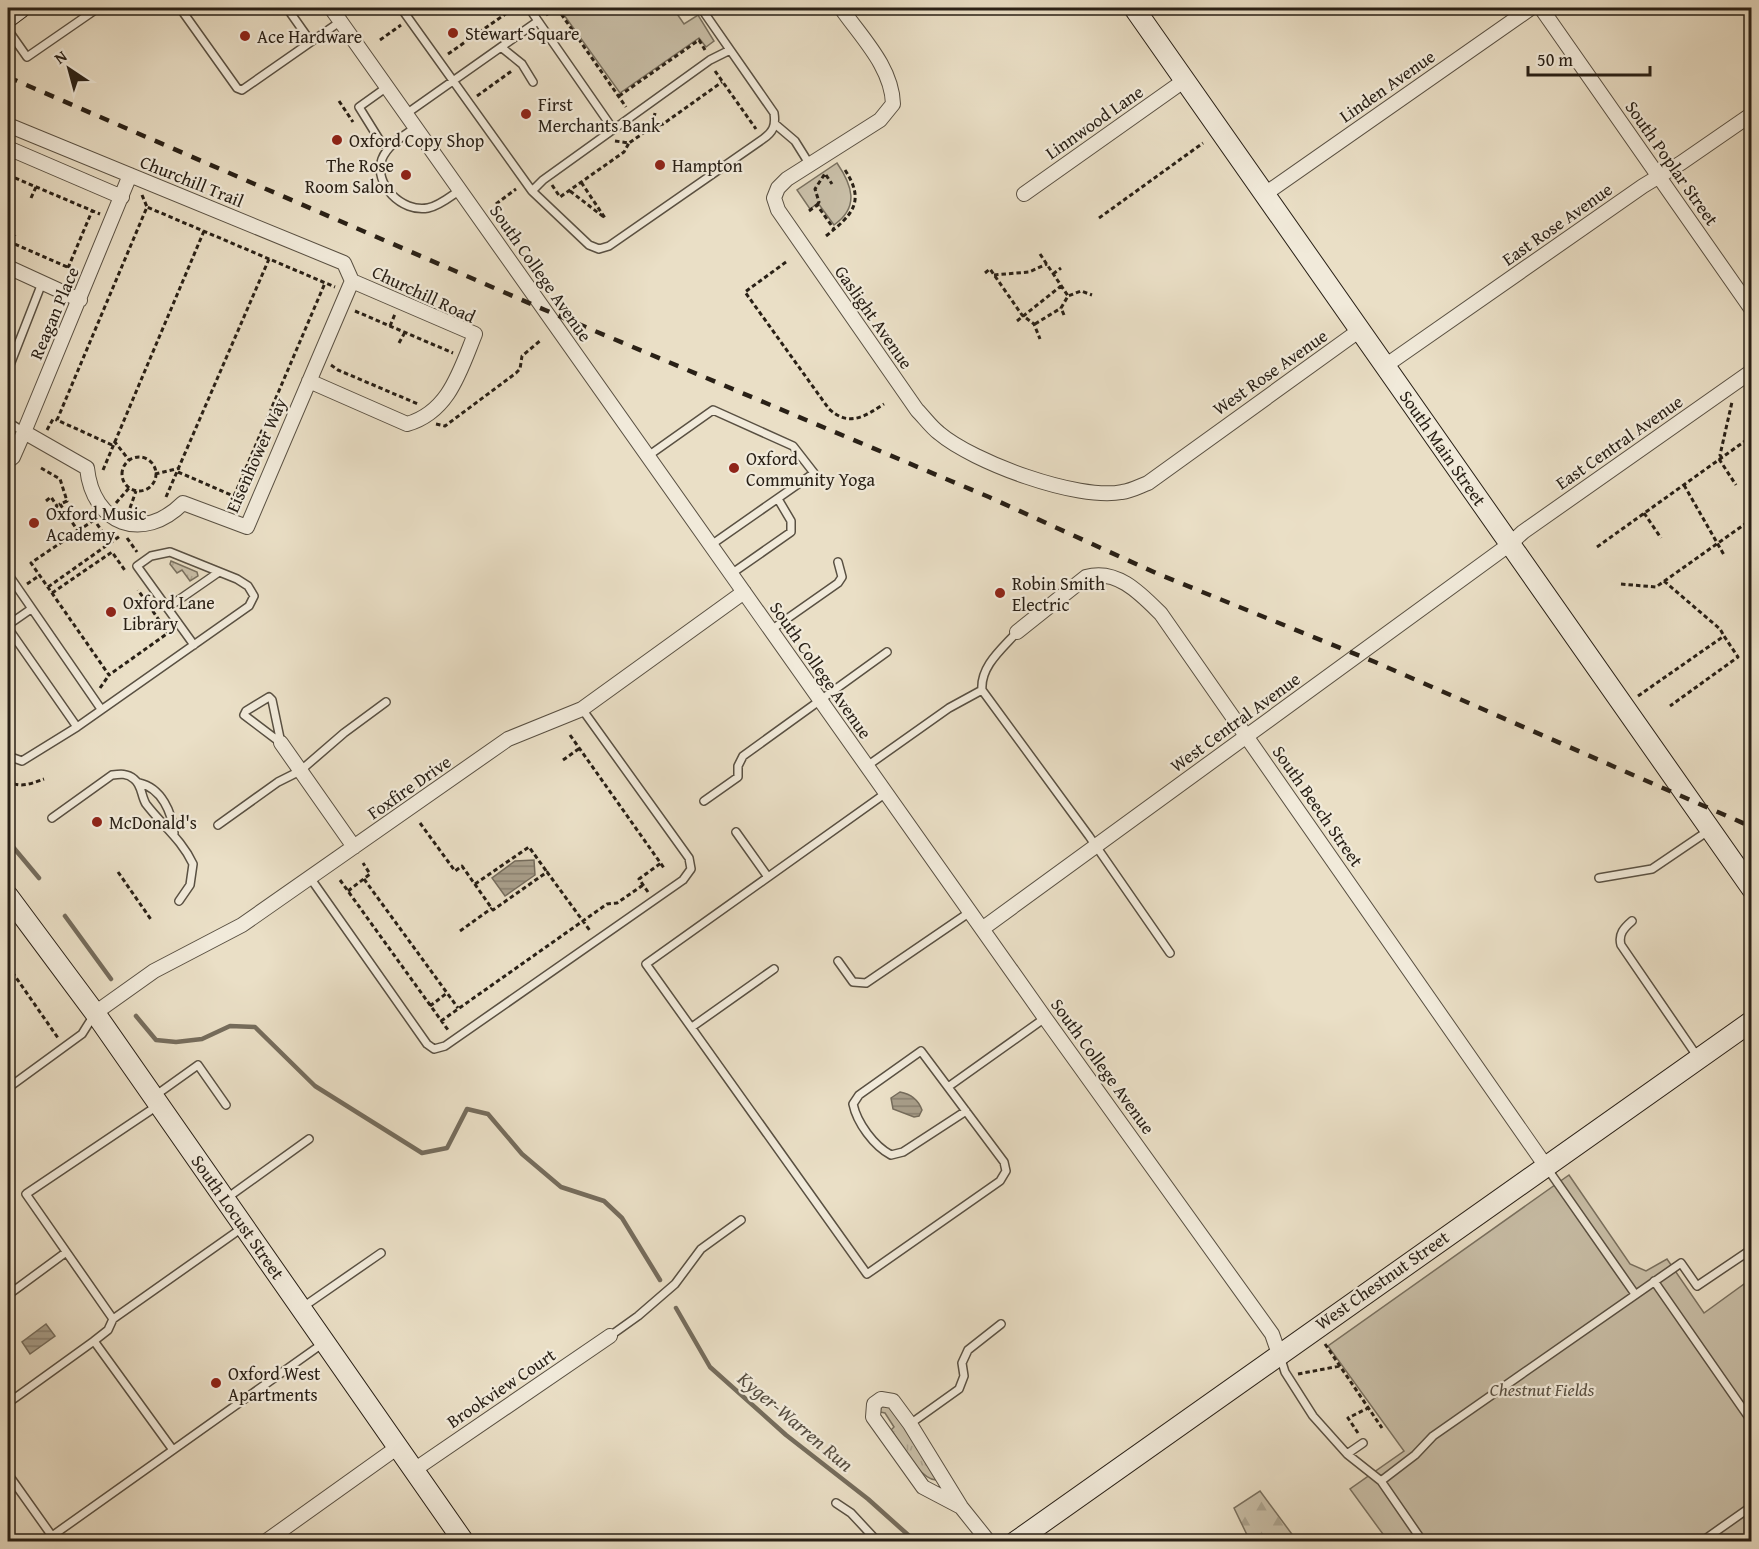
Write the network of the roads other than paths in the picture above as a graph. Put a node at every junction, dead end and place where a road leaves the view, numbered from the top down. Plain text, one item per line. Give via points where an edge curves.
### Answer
1 (21, 8) edge
2 (98, 8) edge
3 (180, 8) edge
4 (287, 8) edge
5 (331, 8) edge
6 (401, 8) edge
7 (529, 8) edge
8 (701, 8) edge
9 (841, 8) edge
10 (1134, 8) edge
11 (1531, 8) edge
12 (1541, 8) edge
13 (8, 16) edge
14 (340, 21) junction
15 (538, 21) junction
16 (8, 30) edge
17 (311, 42) junction
18 (501, 47) junction
19 (730, 51) junction
20 (1185, 80) junction
21 (452, 82) junction
22 (533, 82) dead end
23 (387, 87) junction
24 (406, 114) junction
25 (1752, 114) edge
26 (775, 124) junction
27 (8, 125) edge
28 (416, 127) junction
29 (613, 129) junction
30 (390, 146) junction
31 (8, 148) edge
32 (810, 165) junction
33 (130, 175) junction
34 (1659, 177) junction
35 (460, 190) junction
36 (532, 191) junction
37 (1024, 194) dead end
38 (1264, 194) junction
39 (122, 197) junction
40 (8, 267) edge
41 (42, 283) junction
42 (350, 287) junction
43 (80, 300) junction
44 (1752, 310) edge
45 (1360, 330) junction
46 (1385, 366) junction
47 (8, 370) edge
48 (1752, 371) edge
49 (309, 381) junction
50 (8, 422) edge
51 (24, 432) junction
52 (1201, 443) joint
53 (648, 456) junction
54 (8, 461) edge
55 (778, 499) junction
56 (1510, 544) junction
57 (711, 545) junction
58 (838, 562) dead end
59 (219, 572) junction
60 (8, 574) edge
61 (731, 574) junction
62 (744, 592) junction
63 (167, 608) junction
64 (31, 609) junction
65 (8, 627) edge
66 (771, 630) junction
67 (1017, 632) joint
68 (194, 645) junction
69 (887, 652) dead end
70 (982, 690) junction
71 (820, 700) junction
72 (386, 702) dead end
73 (582, 709) junction
74 (101, 710) junction
75 (77, 727) junction
76 (1248, 735) junction
77 (281, 743) junction
78 (8, 756) edge
79 (867, 766) junction
80 (300, 771) junction
81 (140, 783) junction
82 (886, 793) junction
83 (704, 801) dead end
84 (51, 818) dead end
85 (218, 825) dead end
86 (1710, 830) junction
87 (736, 832) dead end
88 (174, 833) junction
89 (1096, 846) junction
90 (354, 847) junction
91 (768, 877) junction
92 (1599, 878) dead end
93 (310, 879) junction
94 (1752, 889) edge
95 (8, 896) edge
96 (179, 901) dead end
97 (970, 912) junction
98 (1632, 921) dead end
99 (982, 929) junction
100 (1170, 953) dead end
101 (838, 961) dead end
102 (774, 969) dead end
103 (95, 1013) junction
104 (1045, 1018) junction
105 (1752, 1021) edge
106 (692, 1028) junction
107 (1699, 1058) junction
108 (948, 1087) junction
109 (8, 1088) edge
110 (156, 1101) junction
111 (226, 1105) dead end
112 (966, 1111) junction
113 (309, 1139) dead end
114 (1545, 1165) junction
115 (225, 1199) junction
116 (741, 1220) dead end
117 (244, 1227) junction
118 (1752, 1249) edge
119 (65, 1253) junction
120 (381, 1253) dead end
121 (1654, 1281) junction
122 (1635, 1294) junction
123 (8, 1295) edge
124 (301, 1308) junction
125 (113, 1319) junction
126 (1001, 1324) dead end
127 (610, 1336) joint
128 (94, 1341) junction
129 (325, 1342) junction
130 (1280, 1354) junction
131 (8, 1403) edge
132 (1752, 1422) edge
133 (910, 1424) junction
134 (1363, 1443) dead end
135 (398, 1447) junction
136 (173, 1450) junction
137 (1347, 1454) junction
138 (414, 1470) junction
139 (8, 1474) edge
140 (1381, 1481) junction
141 (836, 1503) dead end
142 (1752, 1506) edge
143 (961, 1507) junction
144 (265, 1542) edge
145 (464, 1542) edge
146 (878, 1542) edge
147 (989, 1542) edge
148 (1015, 1542) edge
149 (1423, 1542) edge
150 (1701, 1542) edge

1 - 13 main road
2 - 16 lane via 27,57
3 - 17 lane via 242,90
4 - 17 lane
5 - 14 street, South College Avenue
6 - 21 lane
7 - 15 lane
8 - 19 lane
9 - 32 street, Gaslight Avenue via 887,74 893,104 880,120
10 - 20 main road, South Main Street
11 - 38 street, Linden Avenue
12 - 34 street, South Poplar Street
14 - 17 lane
14 - 23 street, South College Avenue
15 - 18 lane
15 - 29 lane
18 - 21 lane
18 - 22 lane via 522,64
19 - 26 lane via 774,113
19 - 29 lane via 710,60
20 - 37 street, Linnwood Lane
20 - 38 main road, South Main Street
21 - 24 lane
21 - 36 lane
23 - 24 street, South College Avenue
23 - 30 lane via 359,107 382,144
24 - 28 street, South College Avenue
25 - 34 street, East Rose Avenue
26 - 32 lane via 795,141
26 - 36 lane via 771,134 609,246 599,249 589,245
27 - 33 street, Churchill Trail
28 - 30 lane
28 - 35 street, South College Avenue
29 - 36 lane
30 - 35 lane via 380,168 383,184 406,205 429,208
31 - 39 street
32 - 52 street, Gaslight Avenue via 778,188 774,198 778,210 917,410 939,433 987,461 1066,490 1121,493 1148,483
33 - 39 street, Reagan Place
33 - 42 street, Churchill Trail via 344,263
34 - 44 street, South Poplar Street
34 - 46 street, East Rose Avenue
35 - 53 street, South College Avenue
38 - 45 main road, South Main Street
39 - 43 street, Reagan Place
40 - 41 street
41 - 43 street
41 - 47 lane
42 - 49 street, Eisenhower Way
42 - 49 street, Churchill Road via 475,334 465,358 443,403 419,421 407,424
43 - 51 street, Reagan Place
45 - 46 main road, South Main Street
45 - 52 street, West Rose Avenue
46 - 56 main road, South Main Street
48 - 56 street, East Central Avenue
49 - 51 street, Eisenhower Way via 247,527 183,503 175,512 142,523 114,519 104,513 94,498 87,468
50 - 51 lane
51 - 54 street, Reagan Place
53 - 55 lane via 713,410 793,446 814,473
53 - 57 street, South College Avenue
55 - 57 lane
55 - 61 lane via 791,520 791,532
56 - 76 street, West Central Avenue
56 - 86 main road, South Main Street
57 - 61 street, South College Avenue
58 - 66 lane via 842,577 838,583
59 - 63 lane
59 - 63 lane via 170,552 144,561 137,567
59 - 68 lane via 248,586 254,596 249,606
60 - 64 lane
61 - 62 street, South College Avenue
62 - 66 street, South College Avenue
62 - 73 street, Foxfire Drive
63 - 68 lane
64 - 65 lane
64 - 74 lane
65 - 75 lane
66 - 71 street, South College Avenue
67 - 70 lane via 988,665 981,681
67 - 76 street, South Beech Street via 1086,578 1098,574 1116,578 1138,591 1161,614
68 - 74 lane
69 - 71 lane
70 - 79 lane via 949,708
70 - 89 lane
71 - 79 street, South College Avenue
71 - 83 lane via 743,756 738,777
72 - 80 lane
73 - 90 street, Foxfire Drive via 508,739
73 - 93 lane via 689,858 691,869 683,880 654,901 454,1039 434,1049 427,1044
74 - 75 lane
75 - 78 lane via 22,761
76 - 89 street, West Central Avenue
76 - 114 street, South Beech Street
77 - 77 lane via 244,715 269,697 272,700
77 - 80 street
79 - 82 street, South College Avenue
80 - 85 lane
80 - 90 street
81 - 84 lane via 124,774 112,775
81 - 88 lane via 142,797 161,824
81 - 88 lane via 154,789 167,808
82 - 91 lane
82 - 97 street, South College Avenue
86 - 92 lane via 1652,869
86 - 94 main road, South Main Street
87 - 91 lane
88 - 96 lane via 193,864 190,885
89 - 99 street, West Central Avenue
89 - 100 lane
90 - 93 street, Foxfire Drive
91 - 106 lane via 646,964
93 - 103 street, Foxfire Drive via 242,925 154,971
95 - 103 main road, South Locust Street
97 - 99 street, South College Avenue
97 - 101 lane via 866,983 853,982
98 - 107 lane via 1623,928 1621,945
99 - 104 street, South College Avenue
102 - 106 lane
103 - 109 lane via 82,1034
103 - 110 main road, South Locust Street
104 - 108 lane
104 - 130 street, South College Avenue via 1272,1334
105 - 107 main road, West Chestnut Street
106 - 112 lane via 867,1274 1000,1181 1006,1171 1004,1162
107 - 114 main road, West Chestnut Street
108 - 112 lane
108 - 112 lane via 921,1051 859,1095 853,1104 855,1114 881,1150 891,1155 903,1152
110 - 111 lane via 198,1065
110 - 115 main road, South Locust Street
110 - 119 lane via 26,1194
113 - 115 lane
114 - 122 lane
114 - 130 main road, West Chestnut Street
115 - 117 main road, South Locust Street
116 - 127 lane via 701,1249 675,1284
117 - 124 main road, South Locust Street
117 - 125 lane
118 - 121 lane via 1697,1286 1681,1263
119 - 123 lane
119 - 125 lane
120 - 124 lane
121 - 122 lane
121 - 132 lane
122 - 140 lane via 1433,1436
124 - 129 main road, South Locust Street
125 - 128 lane via 108,1330
126 - 133 lane via 968,1350 959,1389
127 - 138 street, Brookview Court
128 - 131 lane
128 - 136 lane
129 - 135 main road, South Locust Street
129 - 136 lane
130 - 137 lane via 1287,1376 1313,1416
130 - 148 main road, West Chestnut Street
133 - 143 street
133 - 143 street via 888,1398 874,1404 873,1417 923,1487
134 - 137 lane
135 - 138 main road, South Locust Street
135 - 144 street
136 - 139 lane via 52,1536
137 - 140 lane
138 - 145 main road, South Locust Street
140 - 149 lane
141 - 146 lane
142 - 150 lane
143 - 147 street

